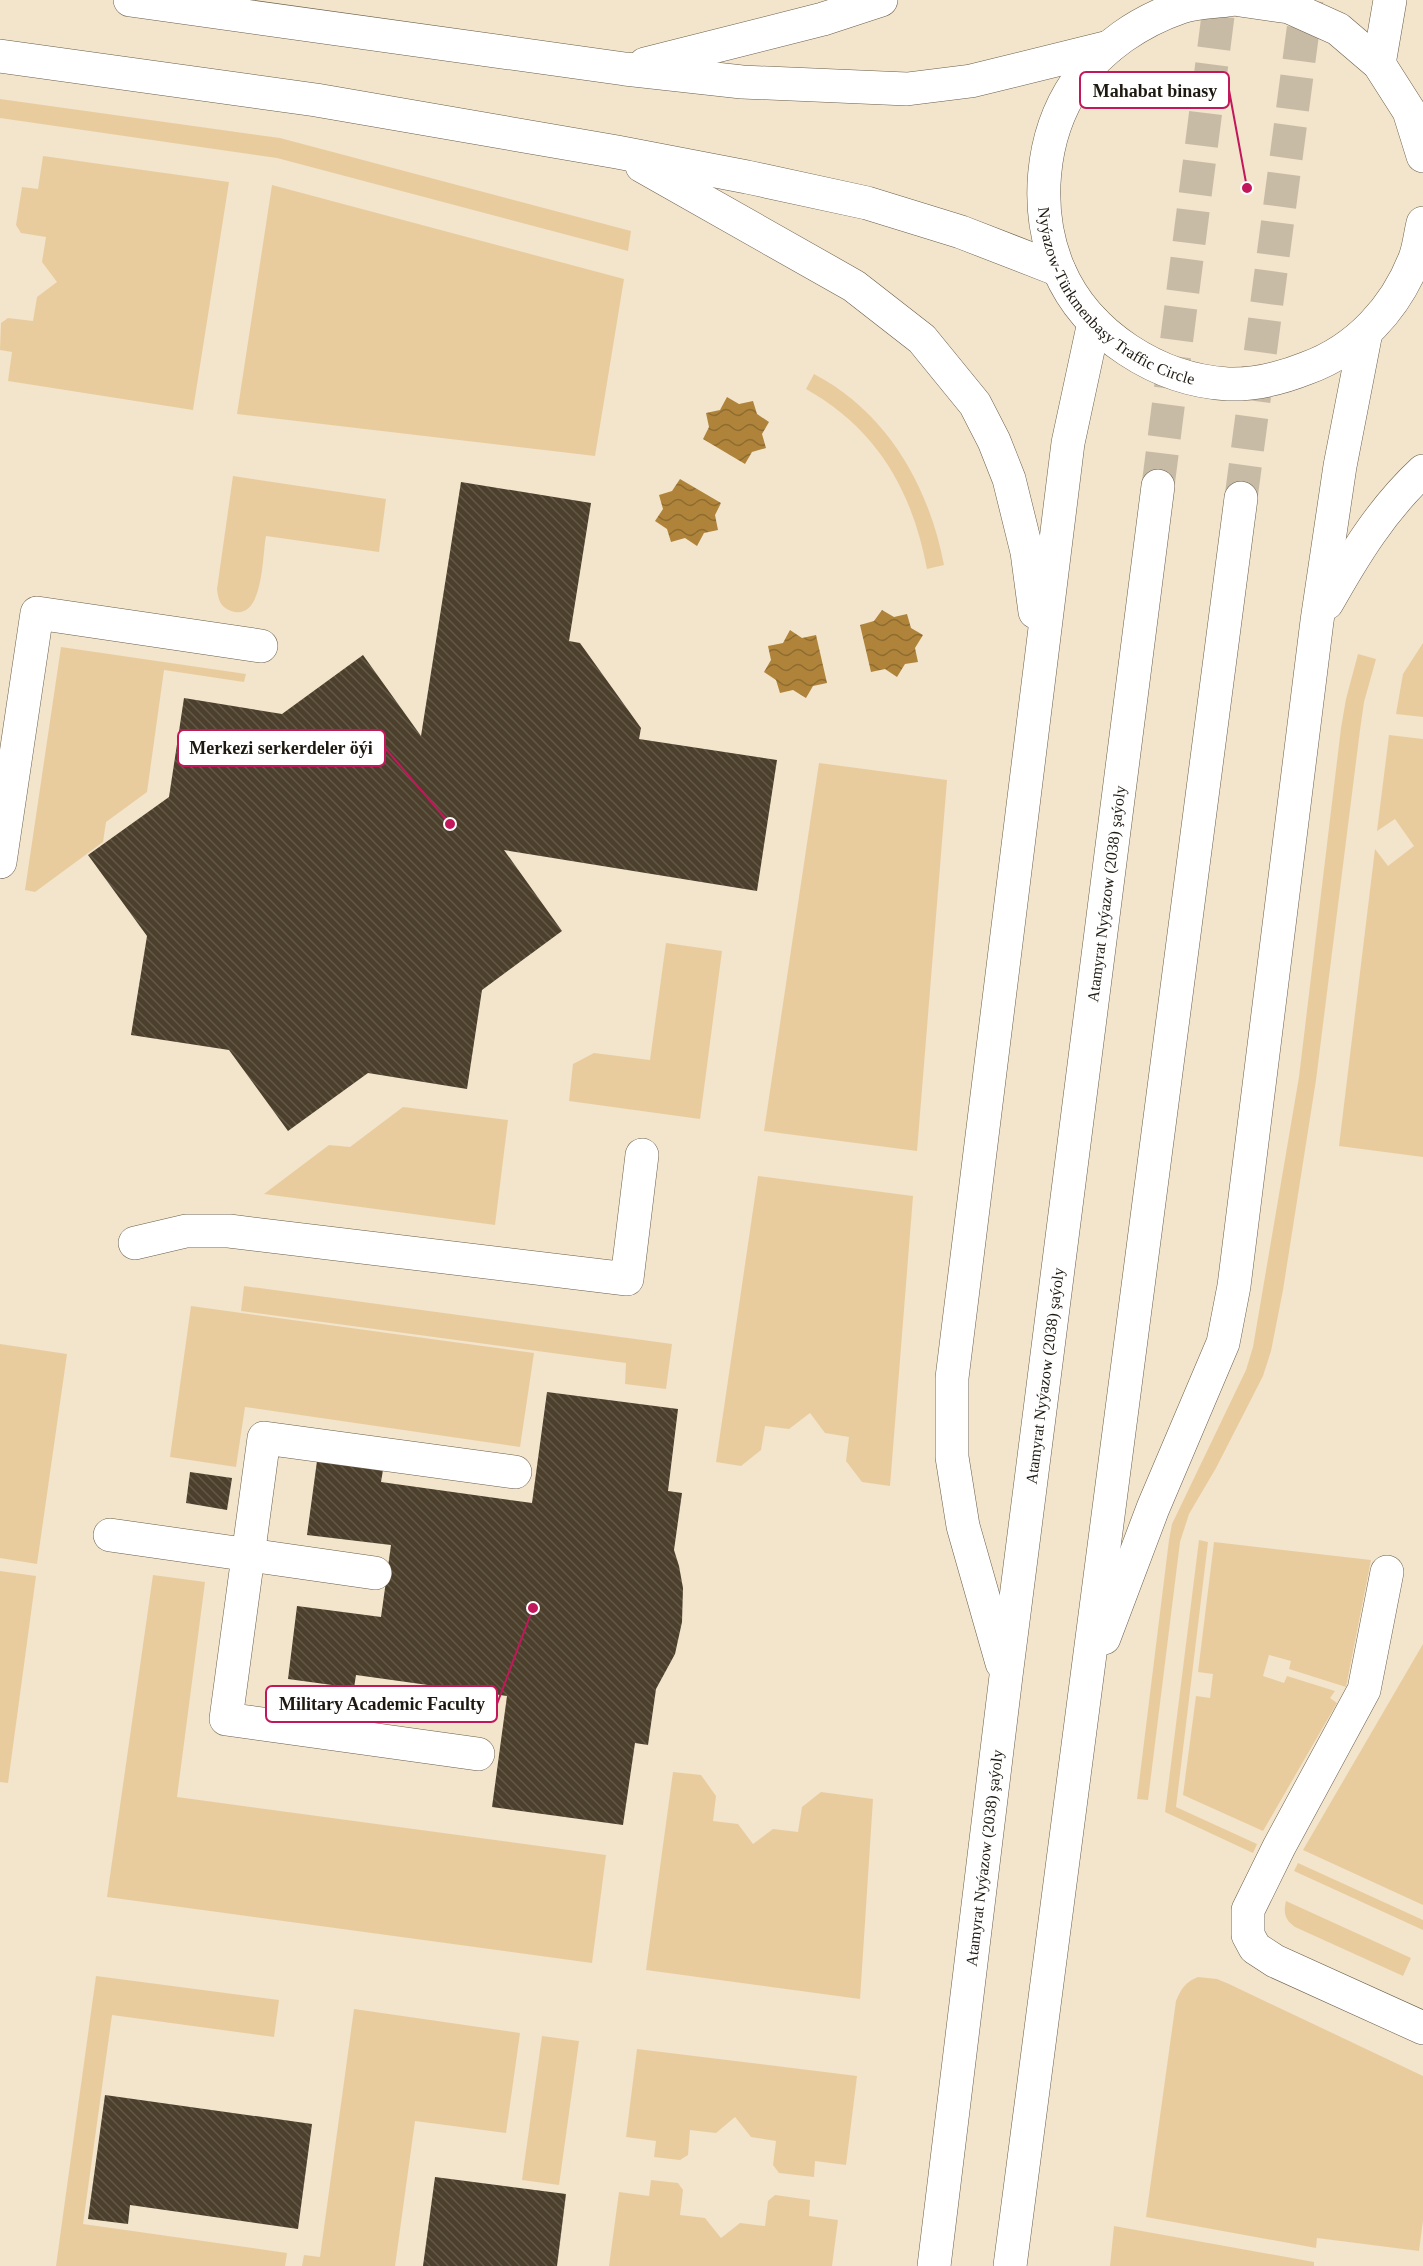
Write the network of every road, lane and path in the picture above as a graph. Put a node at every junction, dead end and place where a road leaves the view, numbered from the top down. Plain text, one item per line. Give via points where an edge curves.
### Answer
1 (130, 0) edge
2 (880, 0) edge
3 (1230, 0) edge
4 (1240, 0) edge
5 (1390, 0) edge
6 (1124, 25) edge
7 (0, 56) edge
8 (1379, 64) junction
9 (625, 69) junction
10 (1416, 115) edge
11 (617, 152) junction
12 (1423, 156) edge
13 (1423, 223) edge
14 (1059, 270) junction
15 (1408, 301) edge
16 (1094, 322) junction
17 (1366, 332) junction
18 (1423, 471) edge
19 (1158, 486) tunnel mouth
20 (1241, 498) tunnel mouth
21 (1317, 621) junction
22 (261, 646) dead end
23 (1041, 656) junction
24 (0, 862) edge
25 (642, 1155) dead end
26 (135, 1243) dead end
27 (515, 1472) dead end
28 (110, 1535) dead end
29 (248, 1555) junction
30 (1387, 1572) dead end
31 (375, 1574) dead end
32 (1006, 1676) junction
33 (1084, 1694) junction
34 (478, 1754) dead end
35 (1422, 2025) edge
36 (934, 2266) edge
37 (1010, 2266) edge

1 - 9 main road
2 - 9 main road via 823,19
3 - 6 main road, Nyýazow-Türkmenbaşy Traffic Circle via 1182,6
4 - 8 main road via 1289,7 1338,29
5 - 8 main road
6 - 9 main road via 971,81 908,88 742,82
6 - 14 main road, Nyýazow-Türkmenbaşy Traffic Circle via 1076,83 1054,127 1044,174 1046,223
7 - 11 main road via 316,100
8 - 10 main road
10 - 12 main road
11 - 14 main road via 867,203 962,232
11 - 23 main road via 854,286 922,339 975,404 1009,479 1027,552
13 - 15 main road, Nyýazow-Türkmenbaşy Traffic Circle
14 - 16 main road, Nyýazow-Türkmenbaşy Traffic Circle
15 - 17 main road, Nyýazow-Türkmenbaşy Traffic Circle
16 - 17 main road, Nyýazow-Türkmenbaşy Traffic Circle via 1133,355 1179,375 1228,384 1278,379 1326,362
16 - 23 main road via 1068,443
17 - 21 main road via 1340,466
18 - 21 main road via 1393,500 1354,553
19 - 32 main road, Atamyrat Nyýazow (2038) şaýoly
20 - 33 main road
21 - 33 main road via 1234,1286 1223,1343 1153,1508
22 - 24 main road via 37,613
23 - 32 main road via 952,1378 952,1457 963,1526
25 - 26 main road via 627,1279 229,1231 186,1231
27 - 29 main road via 264,1438
28 - 29 main road
29 - 31 main road
29 - 34 main road via 226,1719
30 - 35 main road via 1364,1690 1248,1910 1248,1935 1255,1948 1275,1961
32 - 36 main road, Atamyrat Nyýazow (2038) şaýoly
33 - 37 main road

